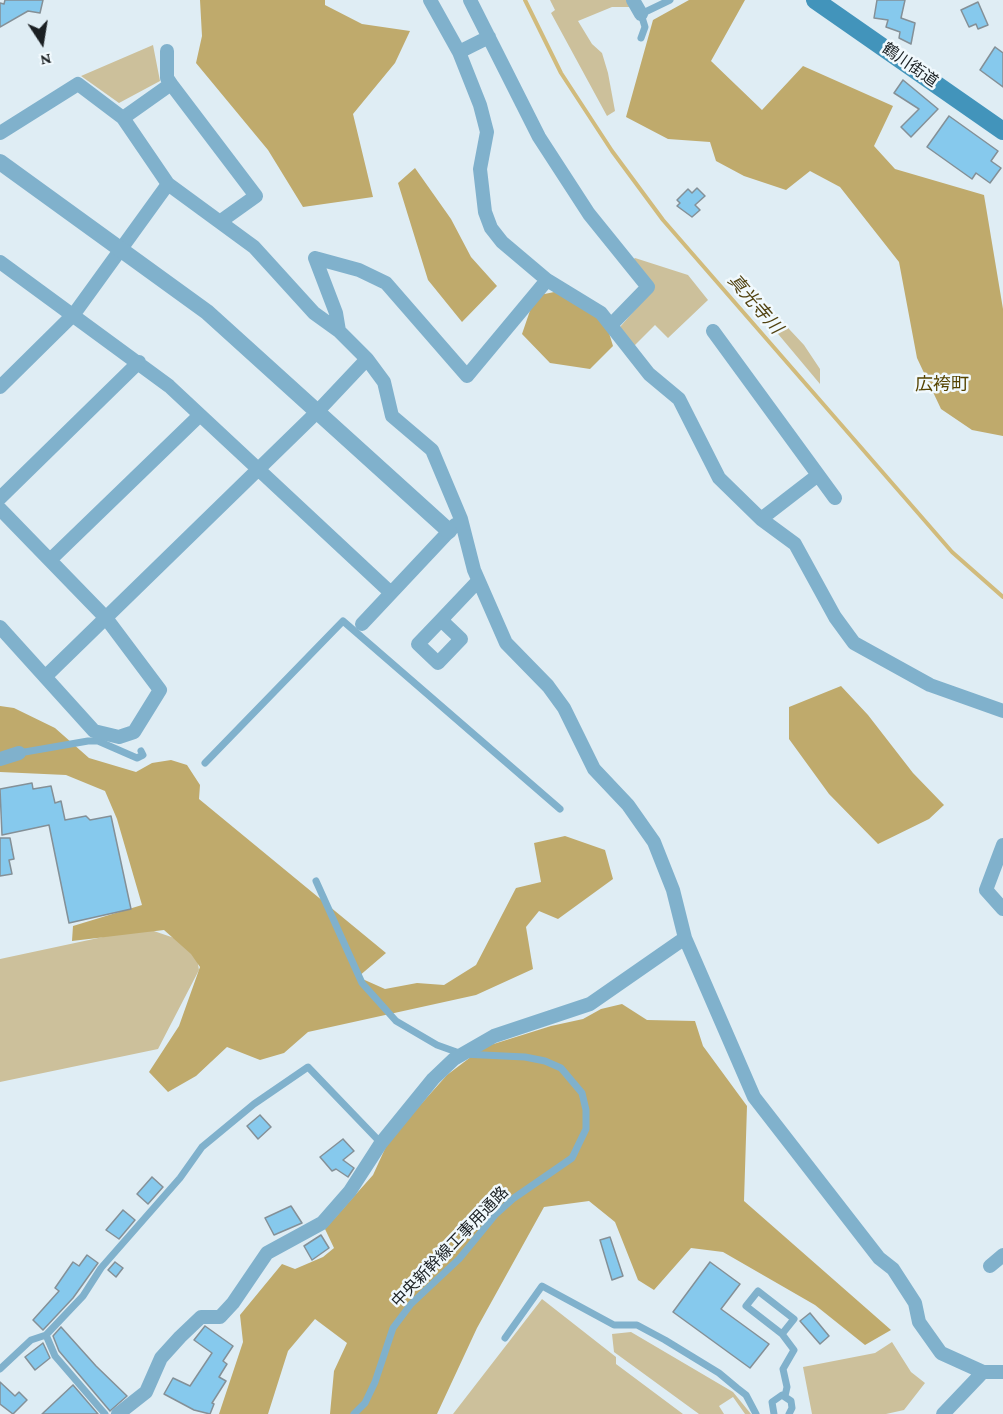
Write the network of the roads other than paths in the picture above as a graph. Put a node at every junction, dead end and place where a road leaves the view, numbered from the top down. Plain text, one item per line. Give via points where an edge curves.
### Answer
1 (430, 0) edge
2 (470, 0) edge
3 (633, 0) edge
4 (670, 0) edge
5 (815, 0) edge
6 (641, 14) junction
7 (489, 37) junction
8 (642, 38) dead end
9 (167, 51) dead end
10 (459, 52) junction
11 (171, 84) junction
12 (123, 118) junction
13 (1003, 131) edge
14 (0, 133) edge
15 (0, 162) edge
16 (168, 184) junction
17 (221, 221) junction
18 (123, 250) junction
19 (3, 270) edge
20 (547, 280) junction
21 (74, 314) junction
22 (612, 324) junction
23 (339, 331) junction
24 (713, 331) dead end
25 (367, 359) junction
26 (139, 362) junction
27 (0, 387) edge
28 (317, 412) junction
29 (200, 415) junction
30 (258, 469) junction
31 (818, 475) junction
32 (0, 498) edge
33 (835, 498) dead end
34 (0, 509) edge
35 (461, 519) junction
36 (761, 519) junction
37 (449, 531) junction
38 (50, 560) junction
39 (478, 581) junction
40 (391, 592) junction
41 (106, 618) junction
42 (441, 620) dead end
43 (0, 627) edge
44 (359, 627) junction
45 (46, 676) junction
46 (1003, 711) edge
47 (141, 751) dead end
48 (19, 753) joint
49 (0, 759) edge
50 (205, 763) dead end
51 (560, 809) dead end
52 (1003, 845) edge
53 (316, 881) dead end
54 (1003, 909) edge
55 (686, 938) junction
56 (462, 1054) junction
57 (381, 1143) junction
58 (1003, 1255) edge
59 (990, 1266) dead end
60 (782, 1334) junction
61 (46, 1335) junction
62 (505, 1338) dead end
63 (0, 1370) edge
64 (983, 1372) junction
65 (1003, 1372) edge
66 (785, 1396) junction
67 (105, 1414) edge
68 (118, 1414) edge
69 (354, 1414) edge
70 (756, 1414) edge
71 (774, 1414) edge
72 (789, 1414) edge
73 (943, 1414) edge

1 - 10 street
2 - 7 street
3 - 6 street
4 - 6 lane
5 - 13 main road, 鶴川街道
6 - 8 lane via 645,27
7 - 10 street
7 - 22 street via 539,137 589,214 648,287
9 - 11 street via 167,78
10 - 20 street via 487,132 480,169 491,228
11 - 12 street
11 - 17 street via 256,196
12 - 14 street via 78,84
12 - 16 street
15 - 18 street
16 - 17 street
16 - 18 street
17 - 23 street via 254,247 314,313
18 - 21 street
18 - 28 street via 207,312
19 - 21 street
20 - 22 street via 583,299
20 - 23 street via 467,376 386,283 359,270 315,258
21 - 26 street
21 - 27 street
22 - 36 street via 649,374 679,399 719,478
23 - 25 street
24 - 31 street
25 - 28 street
25 - 35 street via 384,381 392,416 432,450
26 - 29 street
26 - 32 street
28 - 30 street
28 - 37 street
29 - 30 street
29 - 38 street
30 - 40 street
30 - 41 street
31 - 33 street
31 - 36 street
34 - 38 street
35 - 37 street
35 - 39 street
36 - 46 street via 795,544 835,617 854,643 930,685
37 - 40 street
38 - 41 street
39 - 42 street
39 - 55 street via 506,643 548,686 564,708 594,769 654,842
40 - 44 street
41 - 45 street
41 - 45 street via 160,690 130,737 94,731
43 - 45 street
44 - 50 lane via 344,621
44 - 51 lane
47 - 48 lane via 143,755 137,758 98,741 88,741
48 - 49 street
52 - 54 street via 986,890
53 - 56 lane, 中央新幹線工事用通路 via 353,968 377,1003 413,1033
55 - 56 street via 590,1004 494,1036
55 - 64 street via 754,1097 879,1258 893,1269 915,1303 919,1322 941,1353
56 - 57 street via 433,1079
56 - 69 lane, 中央新幹線工事用通路 via 525,1057 561,1068 582,1093 585,1128 572,1158 502,1209 475,1243 411,1304 393,1328 375,1382 365,1403
57 - 61 lane via 308,1067 202,1147 180,1178 108,1259 83,1296
57 - 68 street via 350,1191 322,1223 267,1253 233,1303 220,1317 201,1317 187,1330 161,1358 146,1392
58 - 59 street
60 - 60 lane via 746,1306 758,1291 794,1319
60 - 66 lane via 794,1350 783,1369
61 - 63 lane via 31,1340
61 - 67 lane via 55,1356
62 - 70 lane via 542,1286 614,1325 637,1325 701,1362 746,1395
64 - 65 street
64 - 73 street
66 - 71 lane via 777,1396 772,1402
66 - 72 lane via 792,1404

